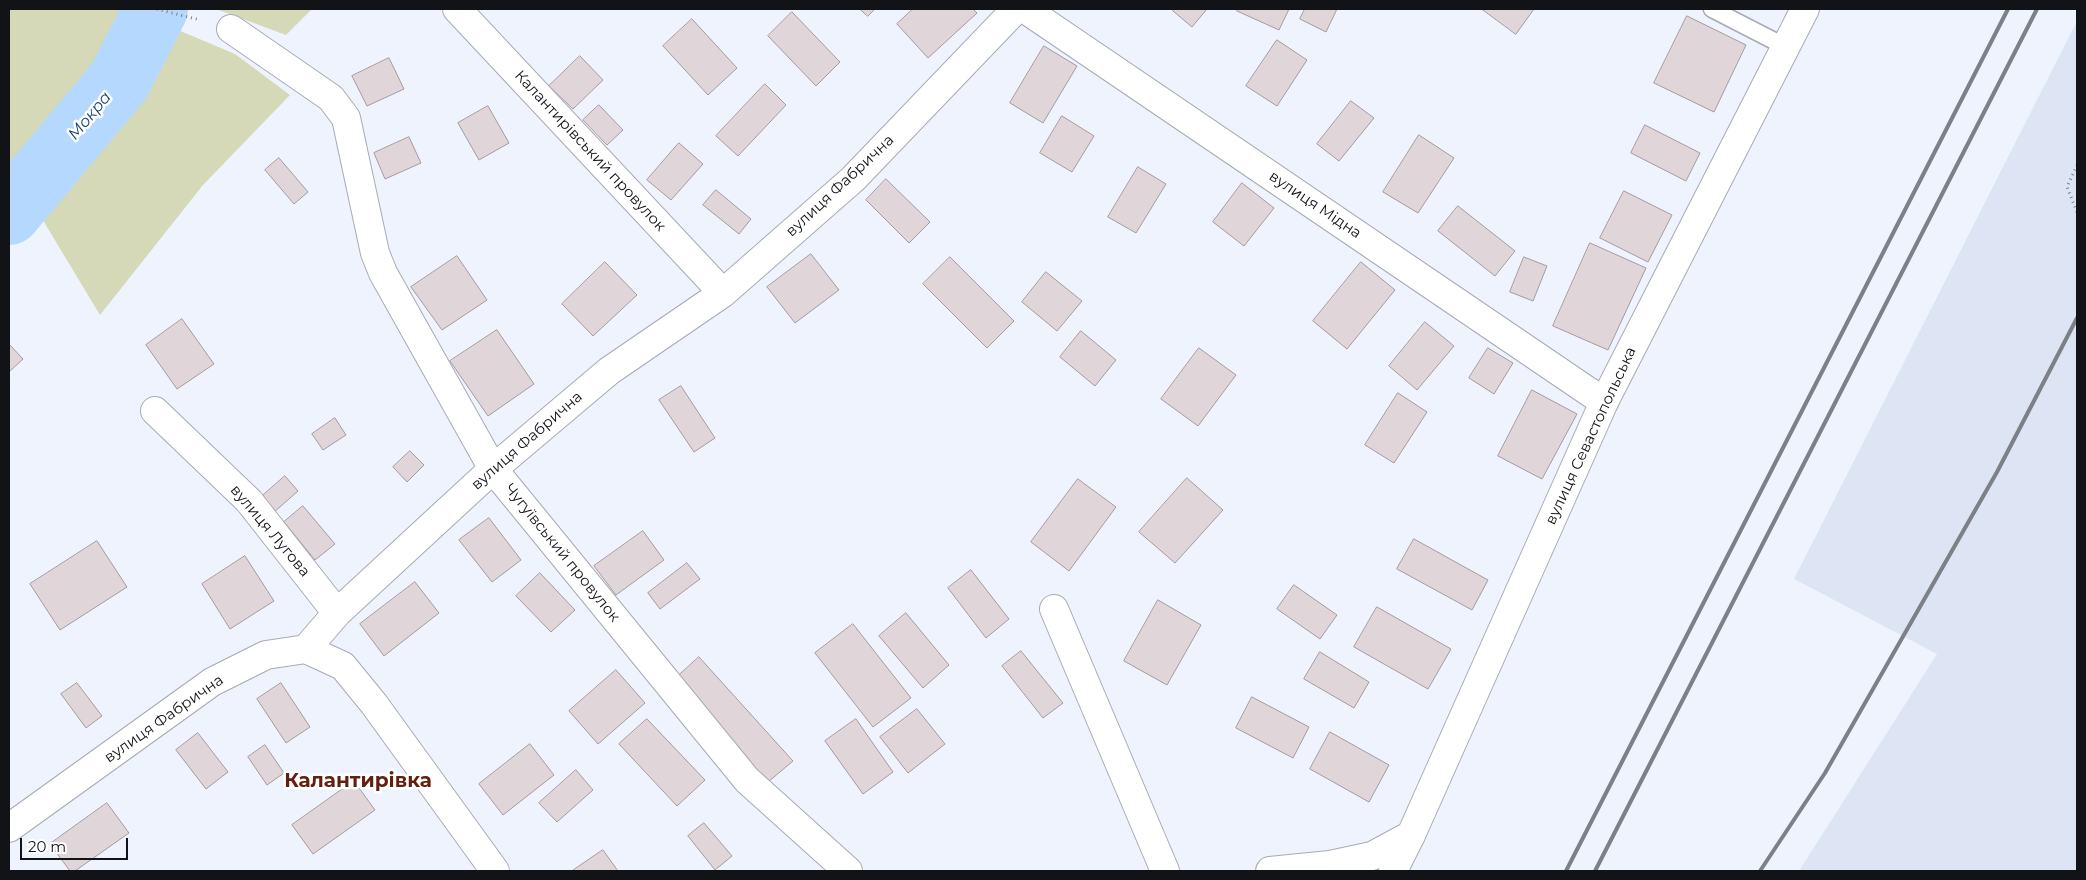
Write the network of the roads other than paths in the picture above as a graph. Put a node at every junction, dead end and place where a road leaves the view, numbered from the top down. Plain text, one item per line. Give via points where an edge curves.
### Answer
1 (457, 9) edge
2 (1016, 9) edge
3 (1025, 9) edge
4 (1712, 9) edge
5 (1805, 9) edge
6 (231, 29) road end
7 (1786, 47) junction
8 (723, 293) junction
9 (1604, 402) junction
10 (155, 411) dead end
11 (493, 469) junction
12 (1054, 609) dead end
13 (338, 613) junction
14 (306, 649) junction
15 (9, 828) edge
16 (1411, 835) junction
17 (495, 871) edge
18 (848, 871) edge
19 (1165, 871) edge
20 (1270, 871) edge
21 (1393, 871) edge

1 - 8 street, Калантирівський провулок
2 - 8 street, вулиця Фабрична via 853,179
3 - 9 street, вулиця Мідна
4 - 7 lane
5 - 7 street, вулиця Севастопольська
6 - 11 street, Чугуївський провулок via 331,98 346,118 375,253 383,273
7 - 9 street, вулиця Севастопольська
8 - 11 street, вулиця Фабрична via 608,371
9 - 16 street, вулиця Севастопольська
10 - 13 street, вулиця Лугова via 249,501
11 - 13 street, вулиця Фабрична
11 - 18 street, Чугуївський провулок via 747,780
12 - 19 street
13 - 14 street, вулиця Фабрична
14 - 15 street, вулиця Фабрична via 266,655 212,682
14 - 17 street via 343,666
16 - 20 street via 1372,856 1330,865
16 - 21 street, вулиця Севастопольська

